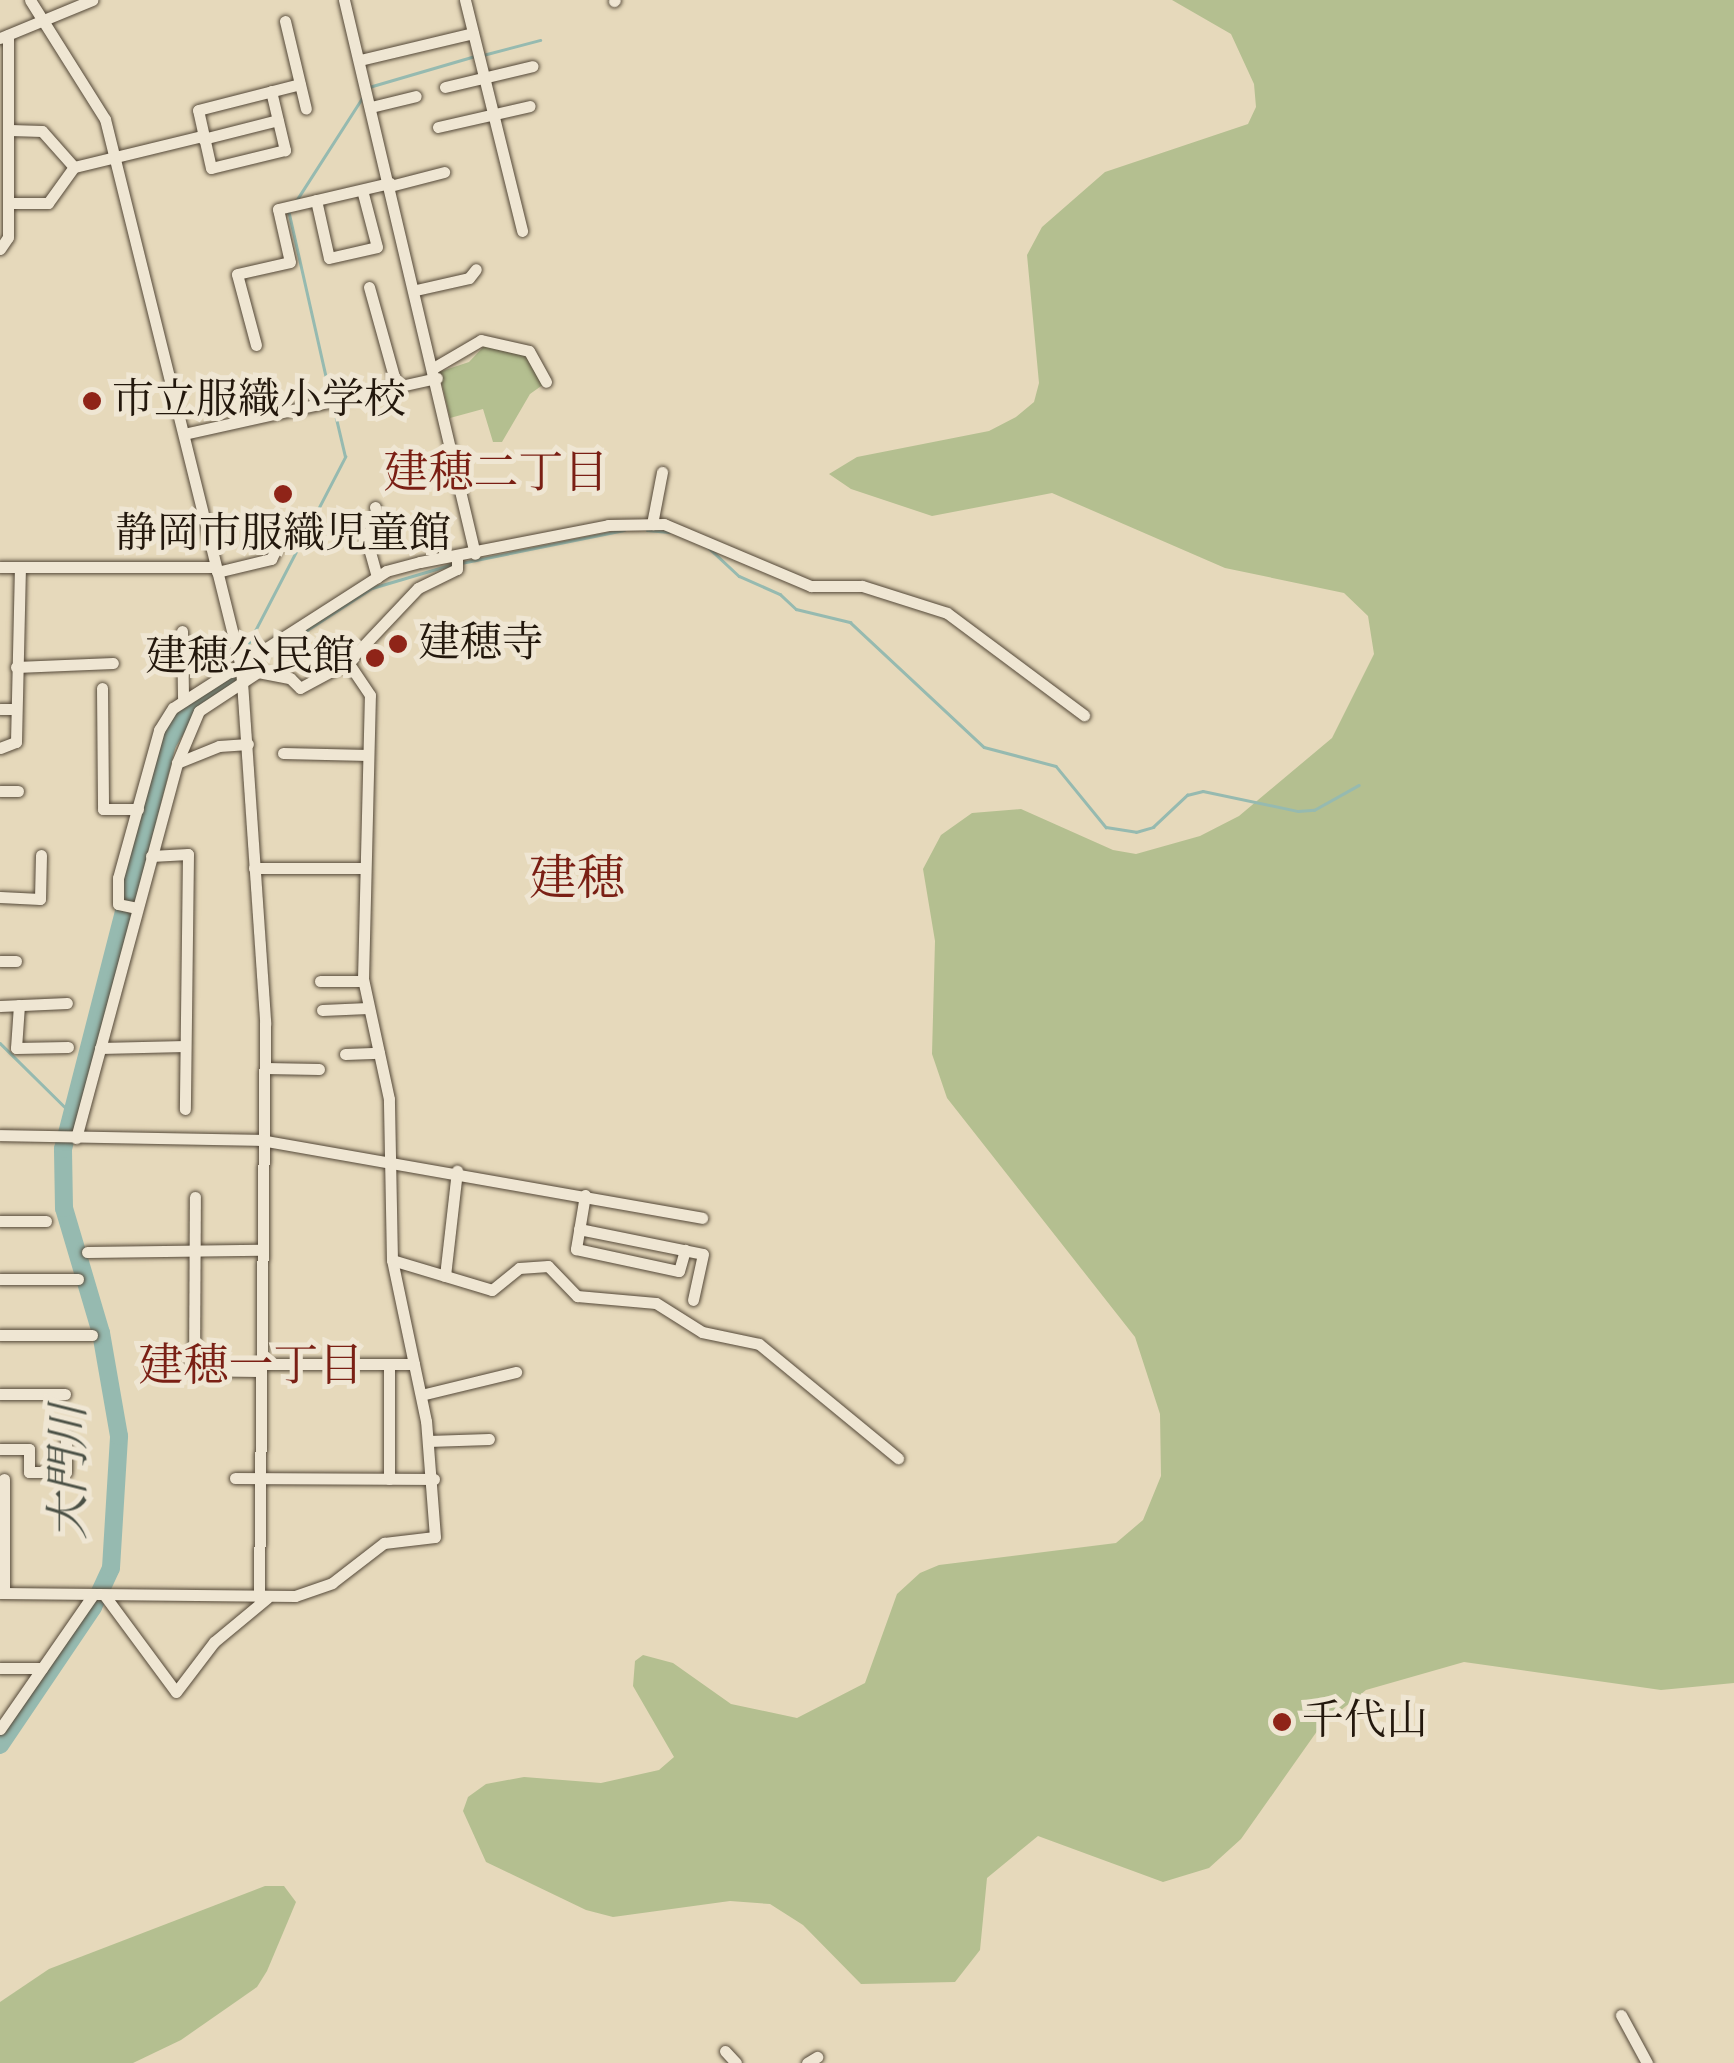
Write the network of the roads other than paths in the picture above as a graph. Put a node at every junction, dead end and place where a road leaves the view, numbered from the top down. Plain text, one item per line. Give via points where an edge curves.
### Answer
1 (30, 0) edge
2 (92, 0) edge
3 (344, 0) edge
4 (465, 0) edge
5 (285, 21) dead end
6 (39, 22) junction
7 (473, 33) junction
8 (4, 36) edge
9 (360, 60) junction
10 (533, 66) dead end
11 (484, 77) junction
12 (300, 84) junction
13 (445, 87) dead end
14 (271, 91) junction
15 (416, 96) dead end
16 (530, 106) dead end
17 (371, 107) junction
18 (306, 109) dead end
19 (493, 114) junction
20 (278, 120) junction
21 (438, 127) dead end
22 (10, 130) junction
23 (202, 138) junction
24 (115, 157) junction
25 (74, 166) junction
26 (444, 172) dead end
27 (390, 184) junction
28 (362, 190) junction
29 (316, 200) junction
30 (9, 202) junction
31 (522, 232) dead end
32 (0, 249) edge
33 (476, 269) dead end
34 (369, 287) dead end
35 (416, 290) junction
36 (256, 345) dead end
37 (436, 372) junction
38 (546, 382) dead end
39 (397, 388) junction
40 (184, 434) junction
41 (662, 472) dead end
42 (375, 506) dead end
43 (652, 524) junction
44 (278, 547) dead end
45 (475, 554) junction
46 (457, 558) junction
47 (0, 567) edge
48 (20, 567) junction
49 (216, 570) junction
50 (377, 577) junction
51 (182, 631) dead end
52 (348, 662) junction
53 (113, 663) dead end
54 (16, 666) junction
55 (241, 667) junction
56 (243, 682) junction
57 (102, 688) dead end
58 (182, 698) junction
59 (16, 708) junction
60 (0, 709) edge
61 (1084, 714) dead end
62 (248, 744) junction
63 (0, 748) edge
64 (283, 753) dead end
65 (368, 755) junction
66 (176, 763) junction
67 (0, 791) edge
68 (18, 791) dead end
69 (138, 809) junction
70 (41, 855) dead end
71 (151, 856) junction
72 (254, 868) junction
73 (365, 868) junction
74 (0, 897) edge
75 (137, 908) junction
76 (0, 961) edge
77 (16, 961) dead end
78 (320, 981) dead end
79 (363, 981) junction
80 (67, 1004) dead end
81 (20, 1005) junction
82 (0, 1006) edge
83 (368, 1008) junction
84 (322, 1010) dead end
85 (185, 1046) junction
86 (68, 1047) dead end
87 (100, 1048) junction
88 (379, 1053) junction
89 (345, 1054) dead end
90 (265, 1068) junction
91 (319, 1068) dead end
92 (185, 1109) dead end
93 (0, 1134) edge
94 (76, 1138) junction
95 (262, 1140) junction
96 (386, 1157) junction
97 (457, 1171) junction
98 (584, 1195) junction
99 (195, 1197) dead end
100 (702, 1218) dead end
101 (0, 1221) edge
102 (46, 1221) dead end
103 (579, 1229) junction
104 (194, 1250) junction
105 (261, 1250) junction
106 (685, 1250) junction
107 (86, 1252) dead end
108 (392, 1260) junction
109 (445, 1276) junction
110 (0, 1279) edge
111 (78, 1279) dead end
112 (693, 1300) dead end
113 (0, 1335) edge
114 (92, 1335) dead end
115 (389, 1364) junction
116 (414, 1364) junction
117 (260, 1368) junction
118 (175, 1370) dead end
119 (194, 1370) junction
120 (516, 1372) dead end
121 (0, 1394) edge
122 (66, 1394) dead end
123 (421, 1395) junction
124 (66, 1436) dead end
125 (489, 1439) dead end
126 (428, 1440) junction
127 (0, 1449) edge
128 (898, 1458) dead end
129 (235, 1478) dead end
130 (4, 1479) dead end
131 (260, 1479) junction
132 (389, 1479) junction
133 (434, 1479) junction
134 (2, 1593) edge
135 (99, 1596) junction
136 (265, 1598) junction
137 (0, 1668) edge
138 (42, 1668) junction
139 (0, 1729) edge
140 (1622, 2015) dead end
141 (724, 2050) dead end
142 (736, 2063) edge
143 (1647, 2063) edge

1 - 6 street
2 - 6 street
3 - 9 street
4 - 7 street
5 - 12 street
6 - 8 street
6 - 24 street via 98,106
7 - 9 street
7 - 11 street
8 - 22 street
9 - 17 street
10 - 11 street
11 - 13 street
11 - 19 street
12 - 14 street
12 - 18 street
14 - 20 street
14 - 23 street via 198,110
15 - 17 street
16 - 19 street
17 - 27 street
19 - 21 street
19 - 31 street
20 - 23 street
20 - 23 street via 285,150 211,168
22 - 25 street via 42,132
22 - 30 street
23 - 24 street
24 - 25 street
24 - 40 street
25 - 30 street via 48,203
26 - 27 street
27 - 28 street
27 - 35 street
28 - 29 street
28 - 29 street via 377,246 330,258
29 - 36 street via 278,209 290,262 237,274
30 - 32 street via 8,237
33 - 35 street via 469,278
34 - 39 street
35 - 37 street
37 - 38 street via 482,340 529,351
37 - 39 street
37 - 45 street
39 - 40 street
40 - 49 street
41 - 43 street
42 - 50 street via 381,531 365,534
43 - 45 street via 608,525
43 - 61 street via 682,529 811,586 862,586 947,613
44 - 49 street via 272,560
45 - 46 street
46 - 50 street
46 - 52 street via 457,569 418,588
47 - 48 street
48 - 49 street
48 - 54 street
49 - 55 street
50 - 55 street
51 - 58 street
52 - 56 street via 300,688 290,678 258,672
52 - 65 street via 370,695
53 - 54 street
54 - 59 street
55 - 56 street
55 - 58 street
56 - 62 street
56 - 66 street via 199,712
57 - 69 street via 103,809
58 - 69 street via 160,730
59 - 60 street
59 - 63 street via 16,742
62 - 66 street via 219,746
62 - 72 street
64 - 65 street
65 - 73 street
66 - 71 street
67 - 68 street
69 - 75 street via 118,904
70 - 74 street via 40,899
71 - 75 street
71 - 85 street via 188,854
72 - 73 street
72 - 90 street
73 - 79 street
75 - 87 street
76 - 77 street
78 - 79 street
79 - 83 street
80 - 81 street
81 - 82 street
81 - 86 street via 16,1048
83 - 84 street
83 - 88 street
85 - 87 street
85 - 92 street
87 - 94 street
88 - 89 street
88 - 96 street via 391,1119
90 - 91 street
90 - 95 street
93 - 94 street
94 - 95 street
95 - 96 street
95 - 105 street
96 - 97 street
96 - 108 street
97 - 98 street
97 - 109 street
98 - 100 street
98 - 103 street
99 - 104 street
101 - 102 street
103 - 106 street
103 - 106 street via 576,1249 679,1271
104 - 105 street
104 - 107 street
104 - 119 street
105 - 117 street
106 - 112 street via 704,1254
108 - 109 street
108 - 116 street
109 - 128 street via 492,1290 518,1268 548,1266 577,1296 656,1302 702,1332 744,1338 779,1357
110 - 111 street
113 - 114 street
115 - 116 street
115 - 117 street
115 - 132 street
116 - 123 street
117 - 119 street
117 - 131 street
118 - 119 street
120 - 123 street
121 - 122 street
123 - 126 street
124 - 127 street via 66,1472 29,1472 29,1450
125 - 126 street
126 - 133 street
129 - 131 street
130 - 134 street
131 - 132 street
131 - 136 street
132 - 133 street
133 - 136 street via 435,1537 384,1543 332,1584
134 - 135 street
135 - 136 street
135 - 136 street via 176,1692 214,1642
135 - 138 street
137 - 138 street
138 - 139 street
140 - 143 street
141 - 142 street

